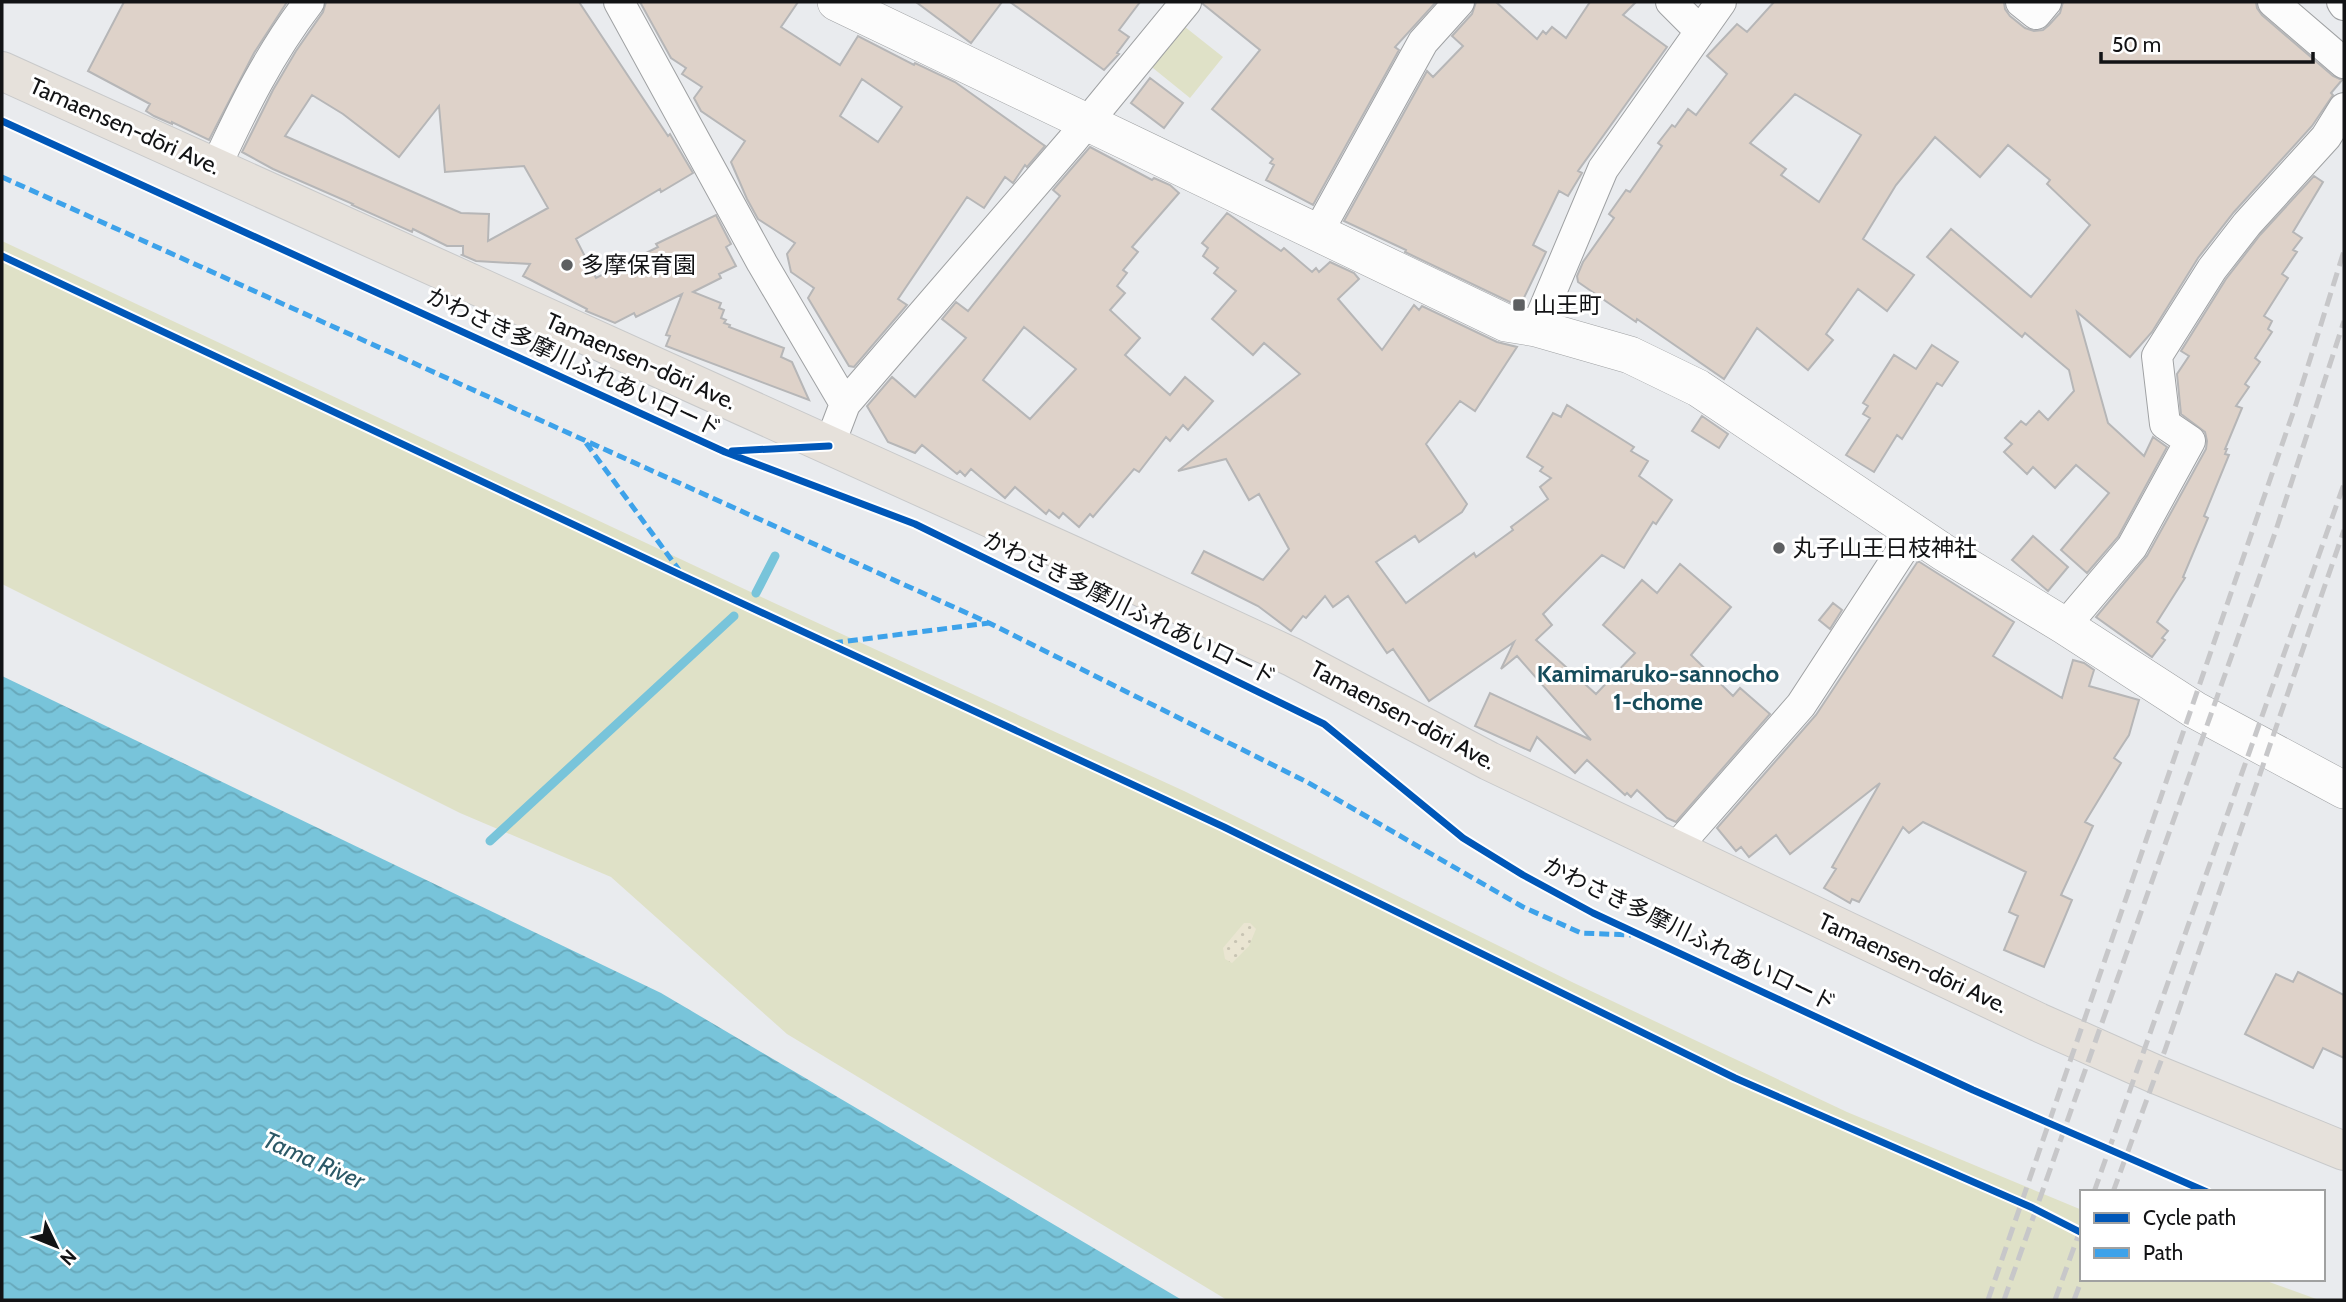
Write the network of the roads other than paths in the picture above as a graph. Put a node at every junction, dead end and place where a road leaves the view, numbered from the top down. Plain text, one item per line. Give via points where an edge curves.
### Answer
1 (309, 2) edge
2 (619, 2) edge
3 (836, 2) edge
4 (1185, 2) edge
5 (1459, 2) edge
6 (1671, 2) edge
7 (1721, 2) edge
8 (2021, 2) edge
9 (2046, 2) edge
10 (2273, 2) edge
11 (1700, 31) junction
12 (2344, 64) edge
13 (2, 71) edge
14 (2344, 108) edge
15 (1088, 122) junction
16 (216, 166) junction
17 (1318, 232) junction
18 (1536, 328) junction
19 (845, 404) junction
20 (829, 446) junction
21 (1914, 533) junction
22 (2065, 626) junction
23 (2344, 790) edge
24 (1674, 850) junction
25 (2344, 1151) edge

1 - 16 street via 253,87
2 - 19 street via 762,264
3 - 15 street
4 - 15 street
5 - 17 street via 1423,42
6 - 11 street
7 - 11 street
8 - 9 street via 2036,14
10 - 12 street
11 - 18 street via 1603,169
13 - 16 main road, Tamaensen-dōri Ave.
14 - 22 street via 2326,137 2211,269 2157,356 2165,424 2190,441 2132,547
15 - 17 street
15 - 19 street
16 - 20 main road, Tamaensen-dōri Ave.
17 - 18 street via 1507,323
18 - 21 street via 1630,355 1698,388
19 - 20 street
20 - 24 main road, Tamaensen-dōri Ave. via 1292,657 1489,761
21 - 22 street
21 - 24 street via 1801,705
22 - 23 street via 2195,710
24 - 25 main road, Tamaensen-dōri Ave. via 2050,1027

